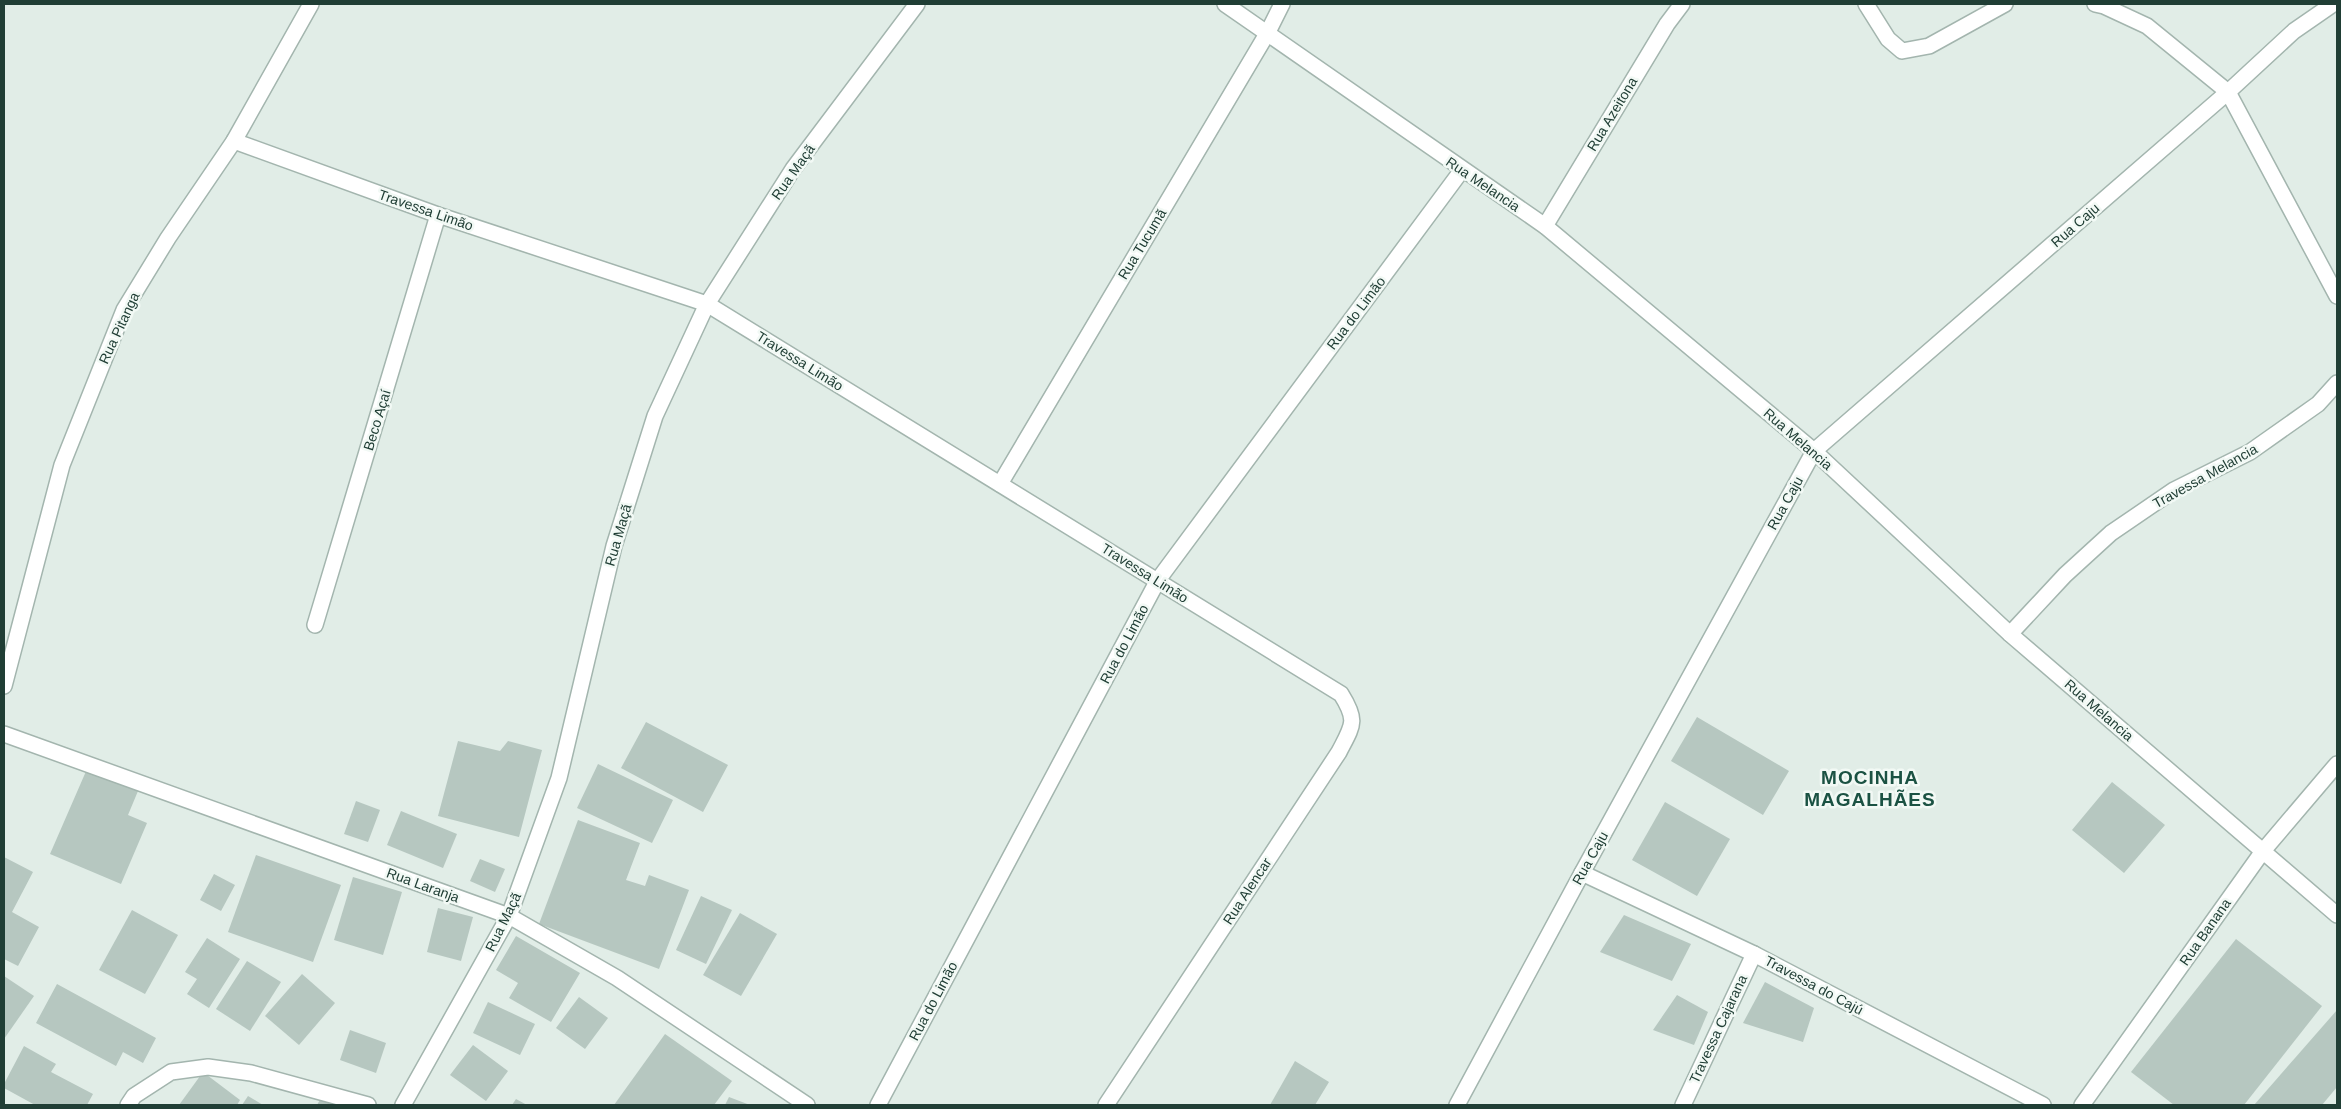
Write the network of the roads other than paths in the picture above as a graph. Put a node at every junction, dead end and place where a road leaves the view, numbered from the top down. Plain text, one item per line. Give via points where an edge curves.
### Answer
1 (311, 4) edge
2 (917, 4) edge
3 (1225, 4) edge
4 (1282, 4) edge
5 (1682, 4) edge
6 (1866, 4) edge
7 (2005, 4) edge
8 (2095, 4) edge
9 (2333, 4) edge
10 (1268, 32) junction
11 (2228, 92) junction
12 (234, 140) junction
13 (1462, 170) junction
14 (438, 215) junction
15 (1545, 226) junction
16 (2337, 296) edge
17 (707, 304) junction
18 (2337, 383) edge
19 (1814, 451) junction
20 (1000, 484) junction
21 (1158, 580) junction
22 (315, 625) dead end
23 (2010, 634) junction
24 (1319, 681) joint
25 (4, 686) edge
26 (4, 734) edge
27 (2337, 764) edge
28 (2263, 851) junction
29 (1582, 873) junction
30 (2337, 915) edge
31 (509, 916) junction
32 (1754, 954) junction
33 (128, 1105) edge
34 (368, 1105) edge
35 (402, 1105) edge
36 (807, 1105) edge
37 (878, 1105) edge
38 (1106, 1105) edge
39 (1457, 1105) edge
40 (1683, 1105) edge
41 (2043, 1105) edge
42 (2082, 1105) edge

1 - 12 street, Rua Pitanga
2 - 17 street, Rua Maçã via 793,169
3 - 10 street, Rua Melancia
4 - 10 street, Rua Tucumã
5 - 15 street, Rua Azeitona
6 - 7 street via 1888,39 1902,51 1929,46
8 - 11 street via 2147,26
9 - 11 street, Rua Caju via 2294,31
10 - 13 street, Rua Melancia
10 - 20 street, Rua Tucumã
11 - 16 street
11 - 19 street, Rua Caju
12 - 14 street, Travessa Limão
12 - 25 street, Rua Pitanga via 124,310 62,465
13 - 15 street, Rua Melancia
13 - 21 street, Rua do Limão
14 - 17 street, Travessa Limão
14 - 22 street, Beco Açaí
15 - 19 street, Rua Melancia
17 - 20 street, Travessa Limão
17 - 31 street, Rua Maçã via 655,416 614,546 559,778
18 - 23 street, Travessa Melancia via 2318,404 2250,452 2174,490 2111,533 2066,574
19 - 23 street, Rua Melancia
19 - 29 street, Rua Caju
20 - 21 street, Travessa Limão
21 - 24 street, Travessa Limão
21 - 37 street, Rua do Limão
23 - 28 street, Rua Melancia
24 - 38 street, Rua Alencar via 1341,694 1351,711 1352,727 1339,752
26 - 31 street, Rua Laranja
27 - 28 street, Rua Banana
28 - 30 street, Rua Melancia
28 - 42 street, Rua Banana
29 - 32 street, Travessa do Cajú
29 - 39 street, Rua Caju
31 - 35 street, Rua Maçã
31 - 36 street, Rua Laranja via 616,978
32 - 40 street, Travessa Cajarana
32 - 41 street, Travessa do Cajú
33 - 34 street via 134,1096 171,1072 208,1067 251,1073

